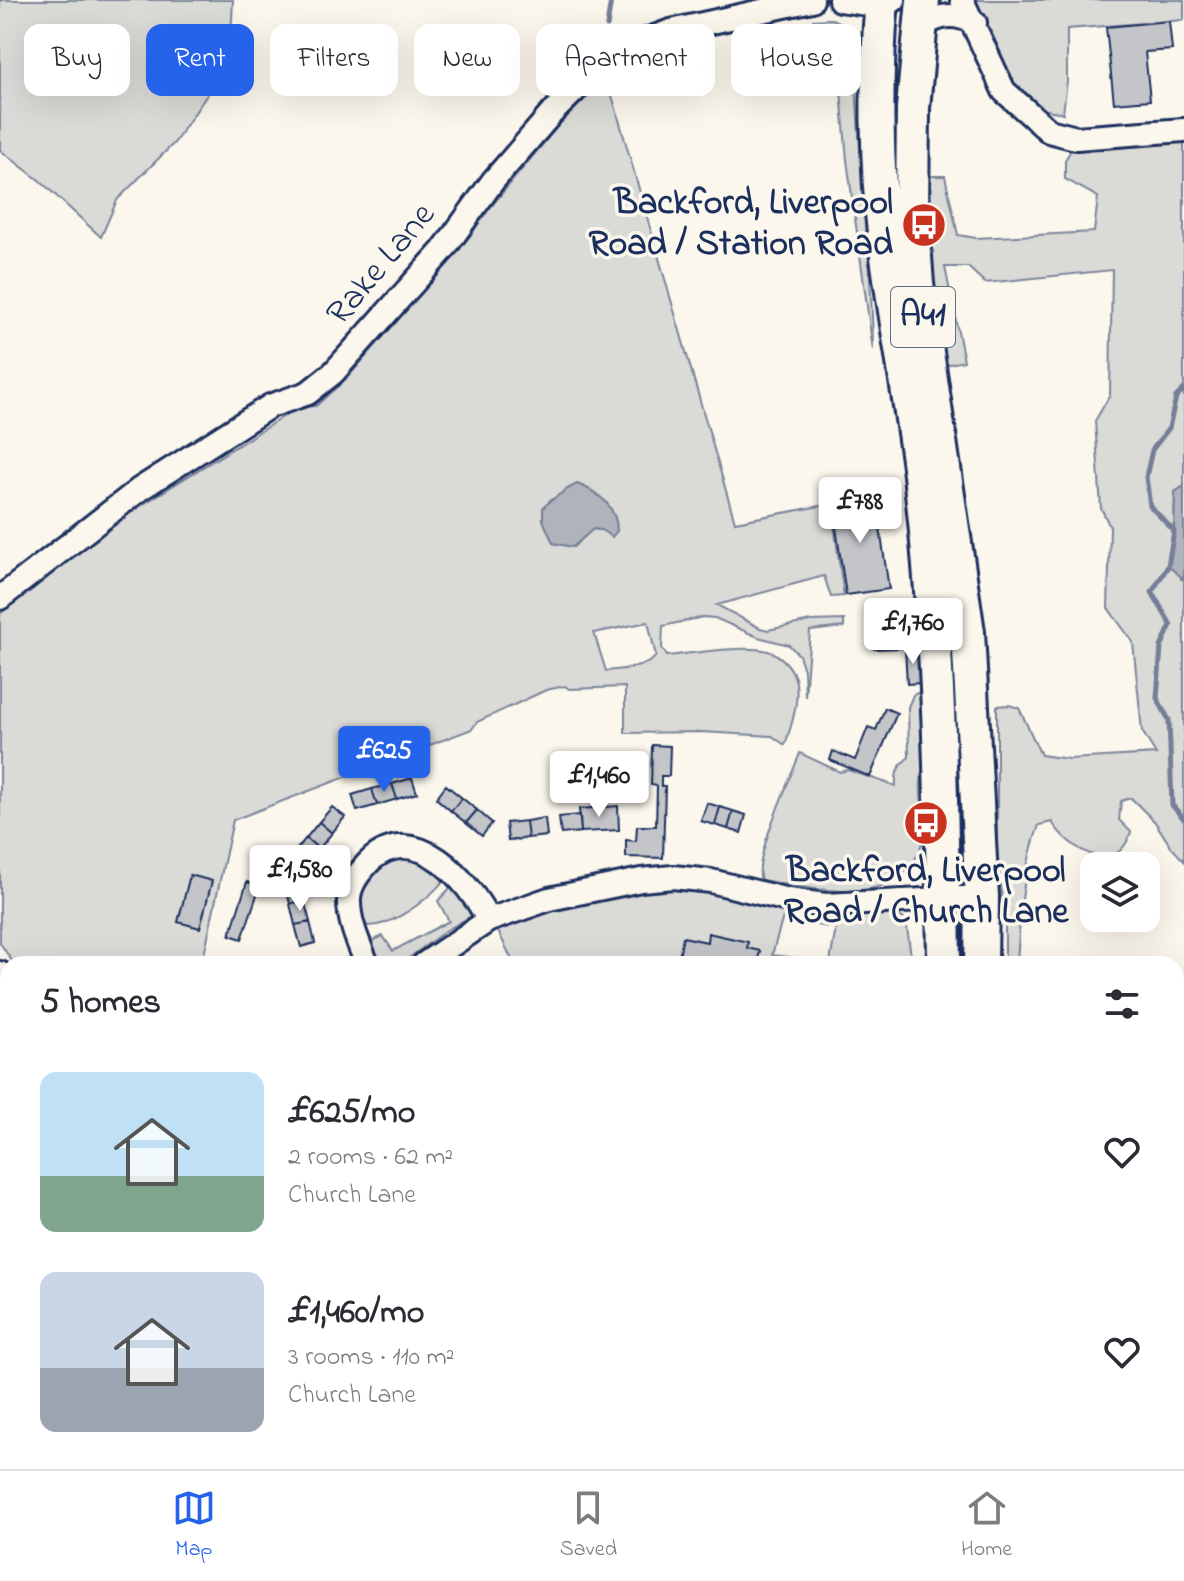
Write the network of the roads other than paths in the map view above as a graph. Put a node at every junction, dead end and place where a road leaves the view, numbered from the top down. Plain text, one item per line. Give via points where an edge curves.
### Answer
1 (812, 0) edge
2 (840, 0) edge
3 (962, 0) edge
4 (886, 2) edge
5 (921, 13) edge
6 (975, 23) junction
7 (1184, 130) edge
8 (0, 598) edge
9 (982, 897) junction
10 (943, 899) junction
11 (489, 920) junction
12 (364, 956) edge
13 (436, 956) edge
14 (944, 956) edge
15 (981, 956) edge

1 - 8 street, Rake Lane via 671,31 603,63 551,114 443,250 333,373 308,393 270,406 140,489
2 - 4 street
3 - 6 street
4 - 10 highway, A41 via 879,85 882,197 929,559
5 - 6 street via 959,15
5 - 9 highway, A41 via 912,216 917,284 968,632
6 - 7 street via 1004,91 1049,131 1076,138
9 - 10 street
9 - 15 highway, A41
10 - 11 street via 825,905 673,877 549,899
10 - 14 highway, A41
11 - 12 street via 457,875 422,851 394,846 365,866 349,896
11 - 13 street

